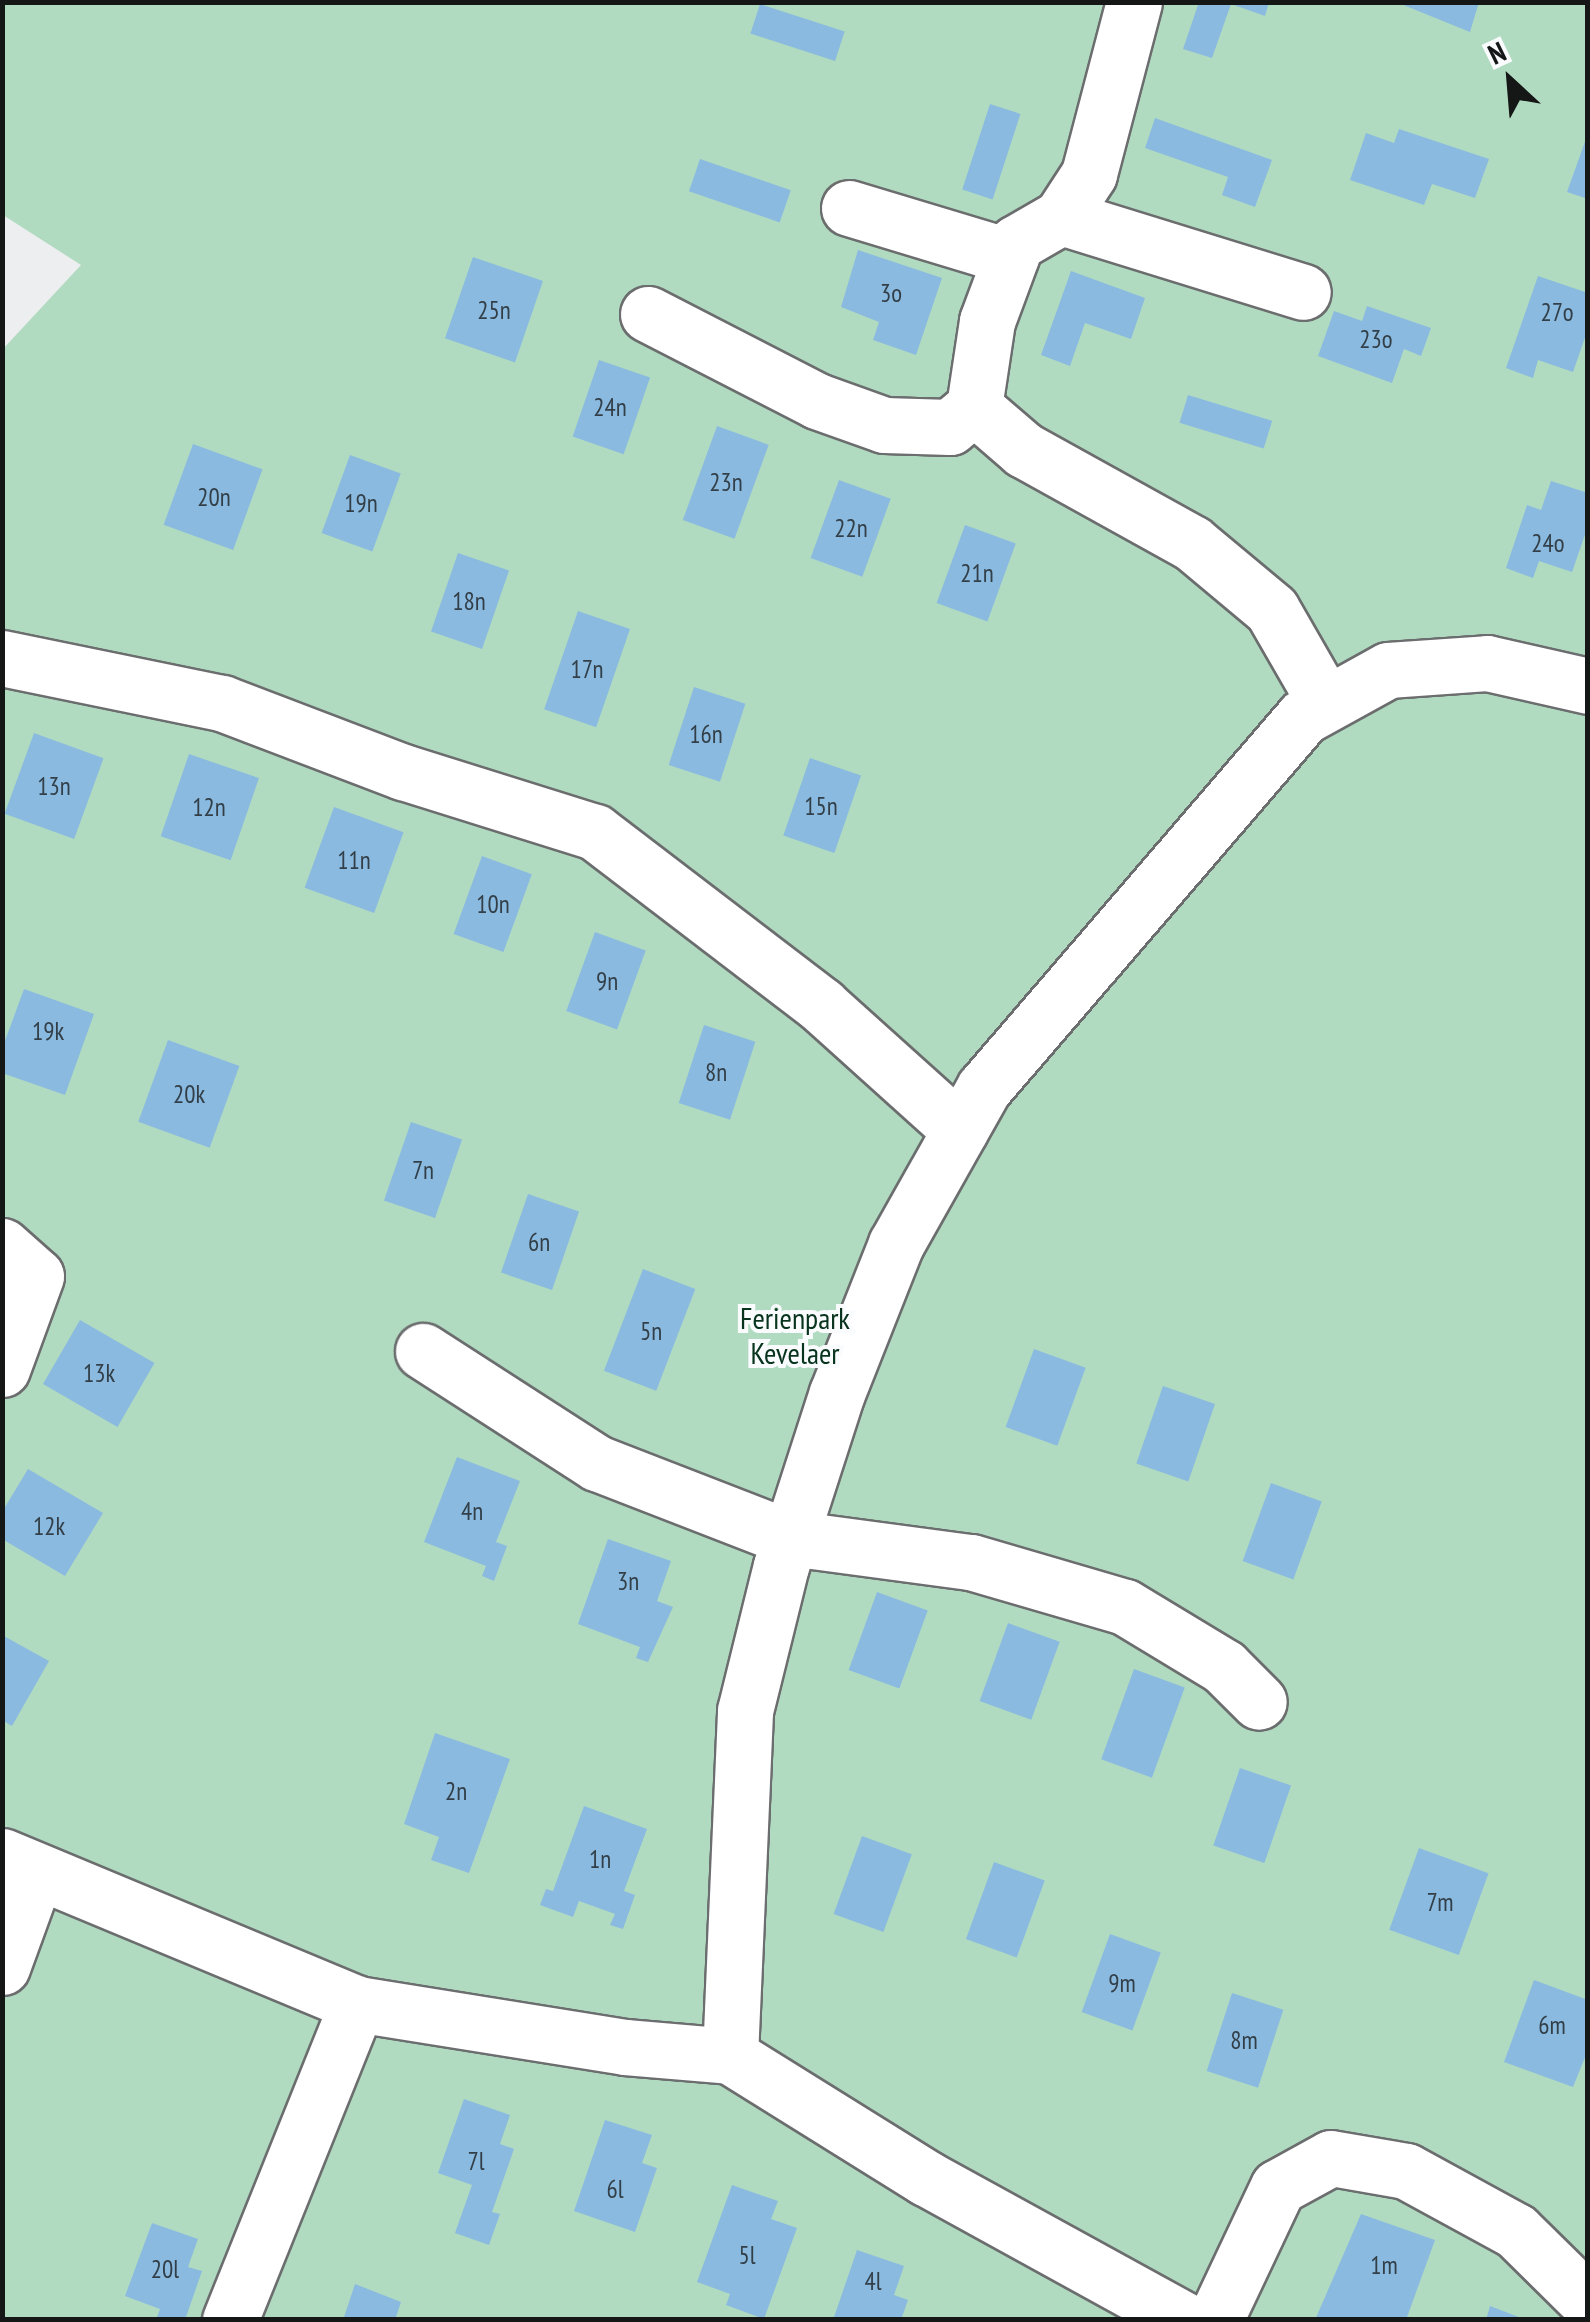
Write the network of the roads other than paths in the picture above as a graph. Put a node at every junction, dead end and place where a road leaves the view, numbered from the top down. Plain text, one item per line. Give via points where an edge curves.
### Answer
1 (1134, 2) edge
2 (849, 208) dead end
3 (1061, 217) junction
4 (1011, 257) junction
5 (1302, 292) dead end
6 (648, 314) dead end
7 (974, 407) junction
8 (2, 658) edge
9 (1588, 686) edge
10 (1326, 704) junction
11 (960, 1130) junction
12 (2, 1246) edge
13 (423, 1351) dead end
14 (2, 1368) edge
15 (790, 1538) junction
16 (1260, 1702) dead end
17 (20, 1864) edge
18 (2, 1967) edge
19 (357, 2004) junction
20 (730, 2056) junction
21 (1588, 2302) edge
22 (230, 2320) edge
23 (1184, 2320) edge
24 (1215, 2320) edge

1 - 3 lane via 1089,174
2 - 4 lane
3 - 4 lane via 1016,244
3 - 5 lane
4 - 7 lane via 987,322
6 - 7 lane via 816,401 884,425 950,427
7 - 10 lane via 1024,450 1192,543 1272,610
8 - 11 lane via 222,703 404,772 595,832 821,1005
9 - 10 lane via 1487,663 1388,670
10 - 11 lane via 1302,717 1235,789 984,1088
11 - 15 lane via 896,1244
12 - 14 lane via 36,1276
13 - 15 lane via 596,1464
15 - 16 lane via 971,1562 1125,1608 1224,1667
15 - 20 lane via 745,1711
17 - 18 lane
17 - 19 lane
19 - 20 lane via 625,2048
19 - 22 lane
20 - 23 lane via 926,2178
21 - 24 lane via 1516,2231 1406,2171 1331,2158 1278,2187

